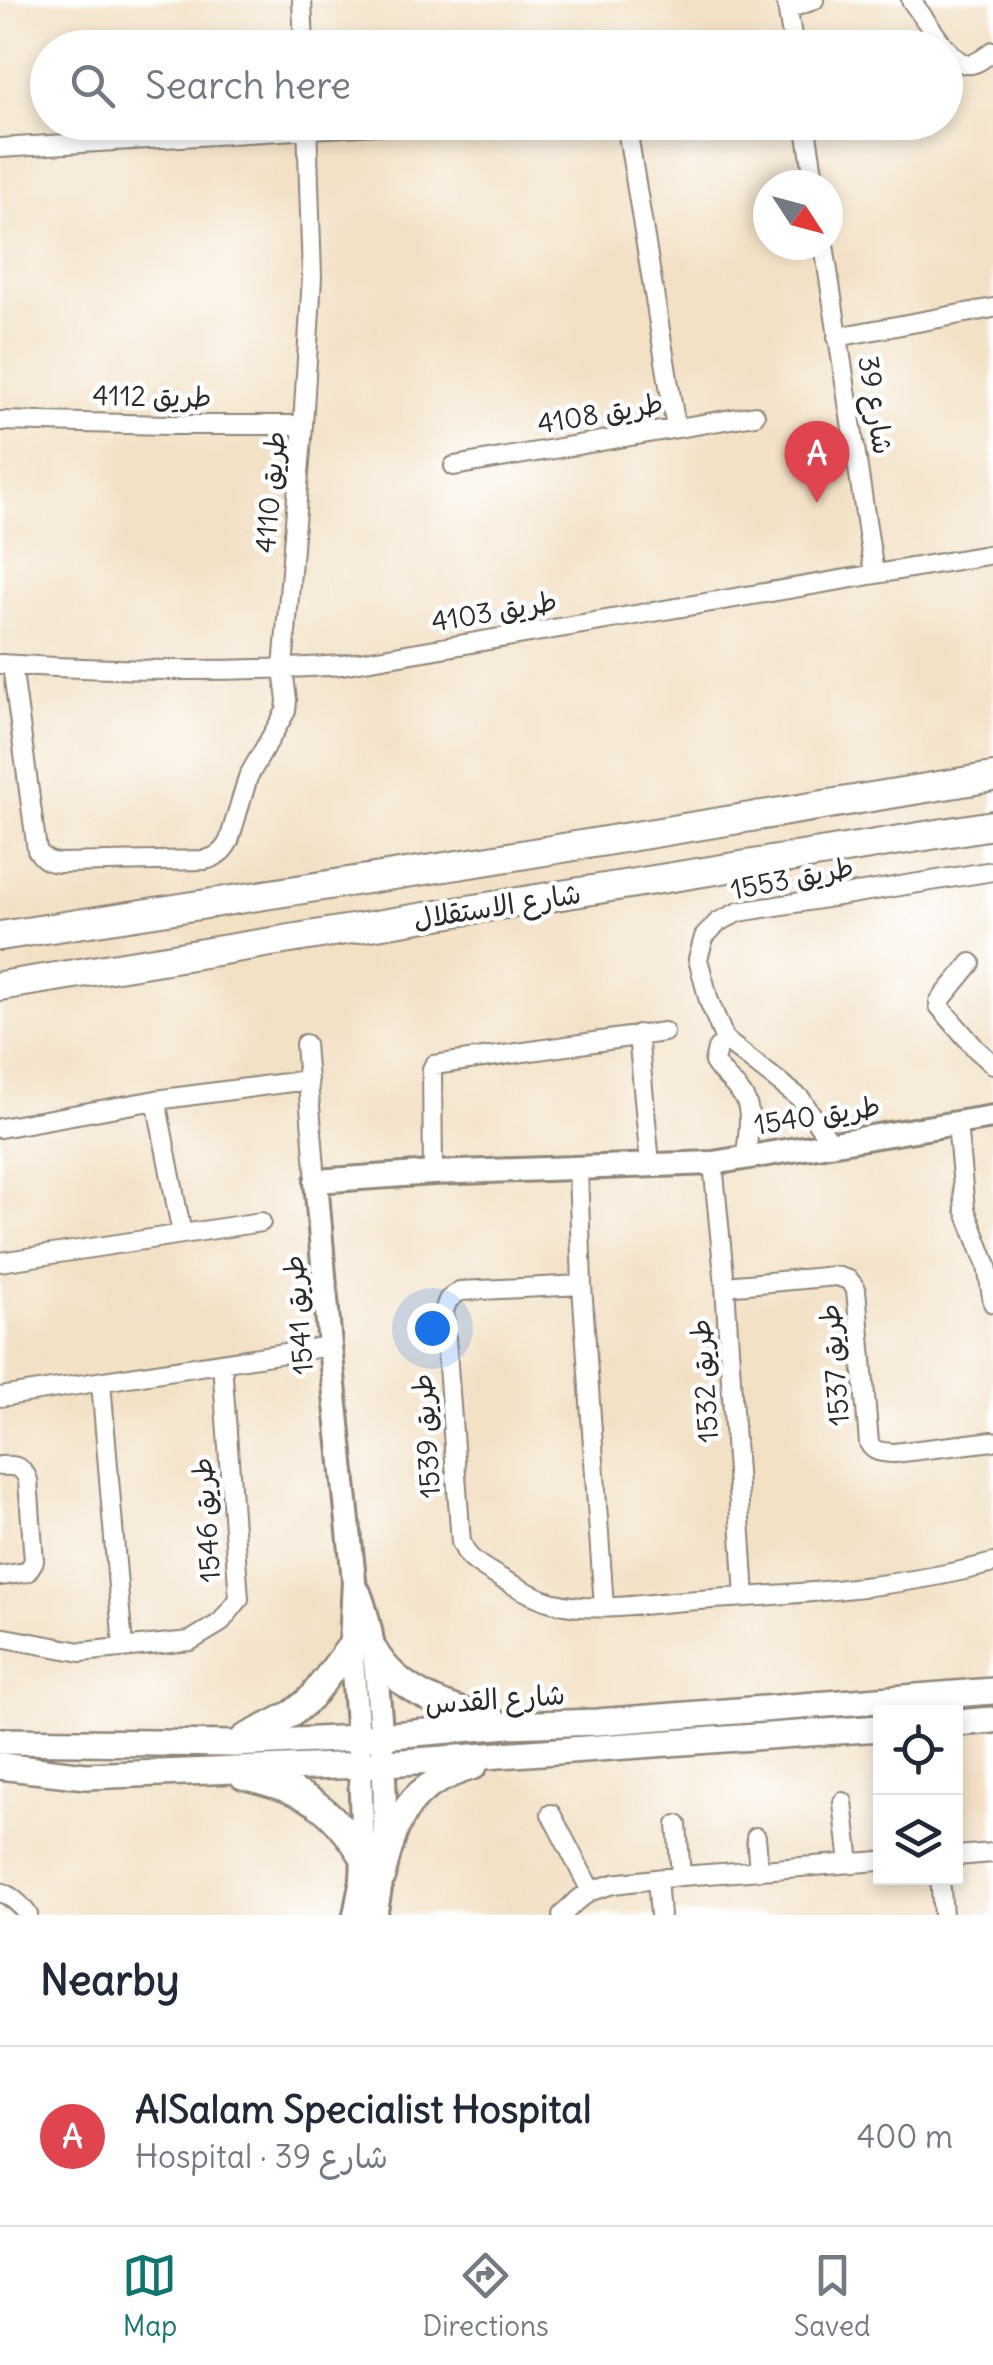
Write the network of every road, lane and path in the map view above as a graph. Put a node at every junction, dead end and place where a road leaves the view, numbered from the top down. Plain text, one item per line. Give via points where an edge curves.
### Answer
1 (302, 0) edge
2 (814, 0) edge
3 (910, 0) edge
4 (787, 4) edge
5 (303, 30) edge
6 (791, 30) edge
7 (932, 30) edge
8 (993, 51) edge
9 (963, 64) edge
10 (117, 140) edge
11 (307, 140) edge
12 (629, 140) edge
13 (809, 140) edge
14 (0, 148) edge
15 (813, 170) edge
16 (826, 260) edge
17 (993, 308) edge
18 (837, 337) junction
19 (755, 415) dead end
20 (0, 420) edge
21 (303, 425) junction
22 (676, 428) junction
23 (454, 466) dead end
24 (993, 554) edge
25 (874, 573) junction
26 (6, 664) edge
27 (283, 670) junction
28 (993, 777) edge
29 (993, 825) edge
30 (993, 872) edge
31 (0, 936) edge
32 (972, 963) dead end
33 (0, 986) edge
34 (664, 1032) dead end
35 (638, 1034) junction
36 (726, 1040) junction
37 (305, 1044) dead end
38 (993, 1064) edge
39 (307, 1080) junction
40 (156, 1100) junction
41 (808, 1111) junction
42 (992, 1114) edge
43 (956, 1123) junction
44 (0, 1128) edge
45 (830, 1143) junction
46 (798, 1148) junction
47 (746, 1157) junction
48 (714, 1162) junction
49 (650, 1164) junction
50 (578, 1169) junction
51 (433, 1173) junction
52 (316, 1181) junction
53 (261, 1222) dead end
54 (182, 1234) junction
55 (0, 1262) edge
56 (582, 1285) junction
57 (725, 1286) junction
58 (993, 1303) edge
59 (330, 1346) junction
60 (222, 1363) junction
61 (100, 1382) junction
62 (0, 1398) edge
63 (993, 1441) edge
64 (0, 1466) edge
65 (993, 1563) edge
66 (0, 1576) edge
67 (745, 1597) junction
68 (604, 1607) junction
69 (0, 1638) edge
70 (123, 1647) junction
71 (363, 1648) junction
72 (993, 1691) edge
73 (993, 1720) edge
74 (963, 1722) edge
75 (508, 1725) junction
76 (873, 1729) edge
77 (0, 1741) edge
78 (234, 1744) junction
79 (371, 1750) junction
80 (509, 1755) junction
81 (0, 1766) edge
82 (219, 1770) junction
83 (843, 1802) dead end
84 (551, 1814) dead end
85 (676, 1825) dead end
86 (756, 1837) dead end
87 (993, 1853) edge
88 (963, 1855) edge
89 (363, 1857) junction
90 (873, 1862) edge
91 (850, 1864) junction
92 (760, 1870) junction
93 (382, 1876) junction
94 (681, 1876) junction
95 (656, 1879) junction
96 (941, 1885) edge
97 (592, 1891) junction
98 (0, 1892) edge
99 (28, 1915) edge
100 (355, 1915) edge
101 (375, 1915) edge
102 (562, 1915) edge
103 (660, 1915) edge
104 (943, 1915) edge

1 - 5 street
2 - 4 street
3 - 7 street
4 - 6 street
8 - 9 street
10 - 14 street
11 - 21 street, طريق 4110 via 312,276
12 - 22 street
13 - 15 street
16 - 18 street, شارع 39
17 - 18 street
18 - 25 street, شارع 39
19 - 22 street, طريق 4108
20 - 21 street, طريق 4112
21 - 27 street, طريق 4110
22 - 23 street, طريق 4108
24 - 25 street, طريق 4103
25 - 27 street, طريق 4103
26 - 27 street, طريق 4103
26 - 27 street, طريق 4110 via 37,850 59,863 205,860 224,850 248,777 286,711
28 - 31 main road, شارع الاستقلال
29 - 33 main road, شارع الاستقلال
30 - 36 street, طريق 1553 via 739,912 718,922 704,937 698,959
32 - 38 street via 939,1002
34 - 35 street
35 - 49 street
35 - 51 street via 434,1064
36 - 41 street, طريق 1553
36 - 47 street via 714,1062 748,1107
37 - 39 street, طريق 1541
39 - 40 street
39 - 52 street, طريق 1541
40 - 44 street
40 - 54 street
41 - 45 street, طريق 1553
41 - 46 street
42 - 43 street, طريق 1540
43 - 45 street, طريق 1540
43 - 58 street via 962,1198
45 - 46 street, طريق 1540
46 - 47 street, طريق 1540
47 - 48 street, طريق 1540
48 - 49 street, طريق 1540
48 - 57 street, طريق 1532
49 - 50 street, طريق 1540
50 - 51 street, طريق 1540
50 - 56 street
51 - 52 street, طريق 1540
52 - 59 street, طريق 1541
53 - 54 street
54 - 55 street
56 - 68 street
56 - 68 street, طريق 1539 via 460,1291 444,1311 461,1542 468,1556 545,1601
57 - 63 street, طريق 1537 via 850,1280 872,1449 894,1453
57 - 67 street, طريق 1532
59 - 60 street
59 - 71 street, طريق 1541 via 354,1580 366,1612
60 - 61 street
60 - 70 street, طريق 1546 via 239,1599 220,1624 190,1642
61 - 62 street
61 - 70 street
64 - 66 street via 19,1467 28,1480 34,1562 28,1572
65 - 67 street, طريق 1539 via 819,1592
67 - 68 street, طريق 1539
69 - 70 street, طريق 1546 via 81,1652
71 - 75 main road via 427,1698
71 - 78 main road via 293,1713
71 - 79 street, طريق 1541
72 - 75 main road, شارع القدس
73 - 74 main road
75 - 79 main road, شارع القدس
76 - 80 main road, شارع القدس
77 - 78 main road, شارع القدس
78 - 79 main road, شارع القدس
79 - 80 main road, شارع القدس
79 - 82 main road, شارع القدس
79 - 89 street
79 - 93 street via 385,1790
80 - 93 main road via 433,1782 415,1796 393,1835
81 - 82 main road, شارع القدس via 86,1776
82 - 89 main road via 314,1802 341,1824
83 - 91 street
84 - 97 street
85 - 94 street
86 - 92 street
87 - 88 street
89 - 100 street
90 - 91 street
91 - 92 street
92 - 94 street
93 - 101 street
94 - 95 street
95 - 97 street
95 - 103 street
96 - 104 street
97 - 102 street
98 - 99 street

